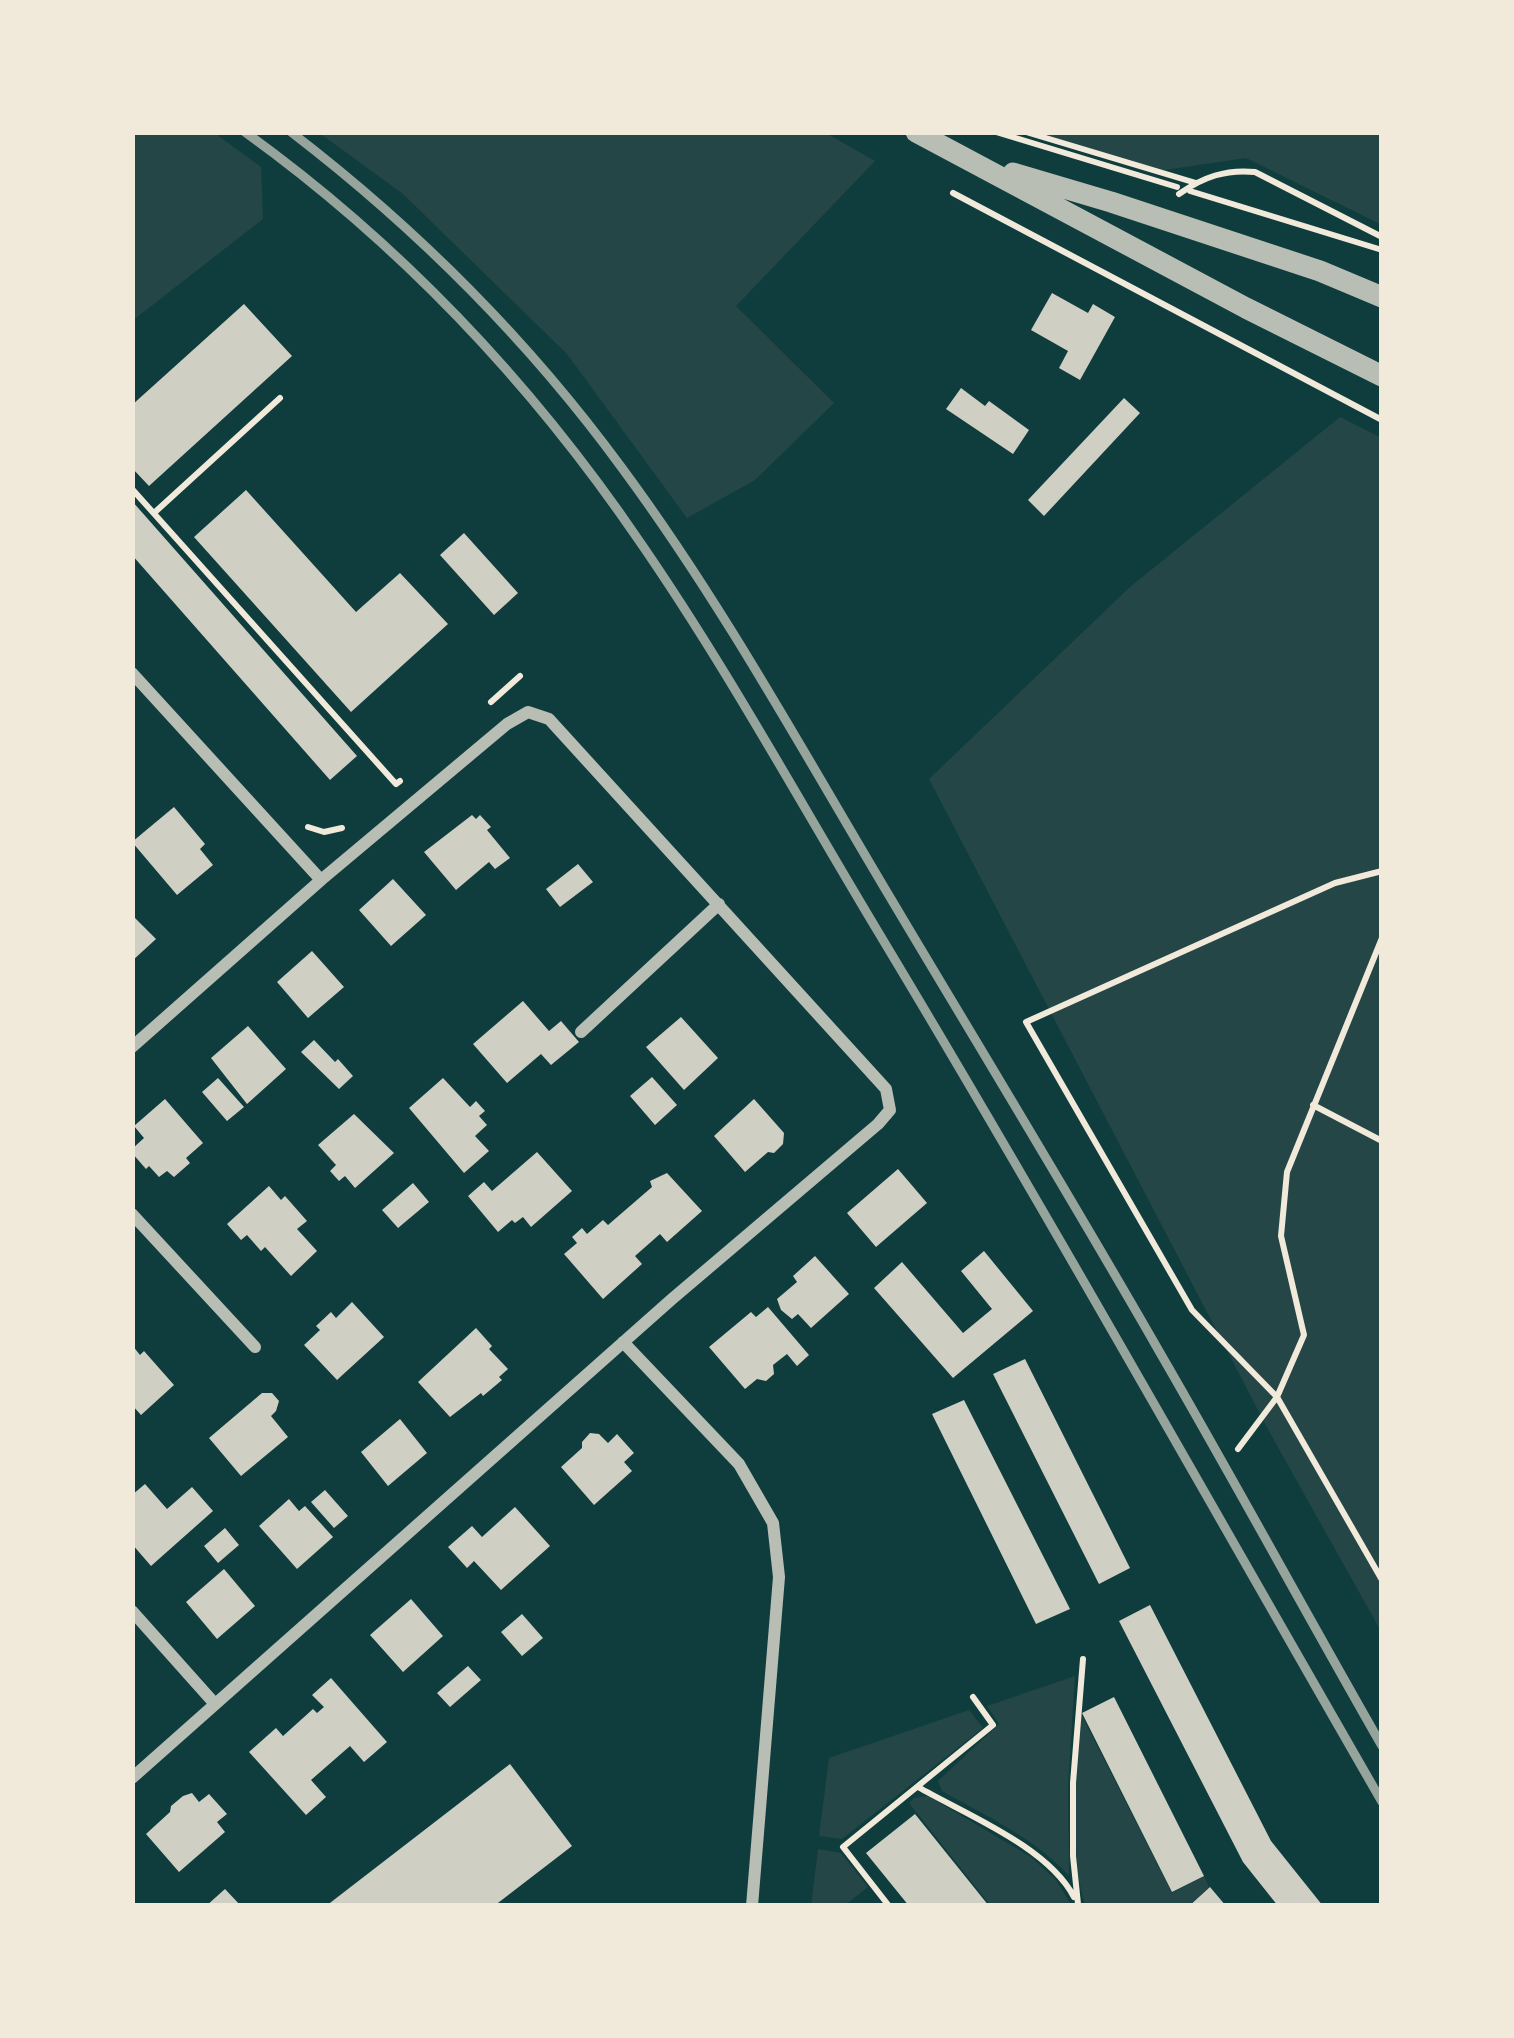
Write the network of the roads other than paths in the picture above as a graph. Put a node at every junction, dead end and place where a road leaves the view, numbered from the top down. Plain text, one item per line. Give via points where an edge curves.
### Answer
1 (916, 132) edge
2 (964, 158) junction
3 (1382, 298) edge
4 (1382, 376) edge
5 (132, 673) edge
6 (321, 880) junction
7 (719, 904) junction
8 (580, 1032) dead end
9 (132, 1046) edge
10 (132, 1214) edge
11 (623, 1342) junction
12 (255, 1348) dead end
13 (132, 1611) edge
14 (215, 1704) junction
15 (132, 1778) edge
16 (752, 1906) edge

1 - 2 street
2 - 3 street
2 - 4 street
5 - 6 street
6 - 7 street via 529,712 550,719
6 - 9 street
7 - 8 street
7 - 11 street via 886,1089 890,1110
10 - 12 street
11 - 14 street
11 - 16 street via 739,1464 773,1523 779,1577
13 - 14 street
14 - 15 street

